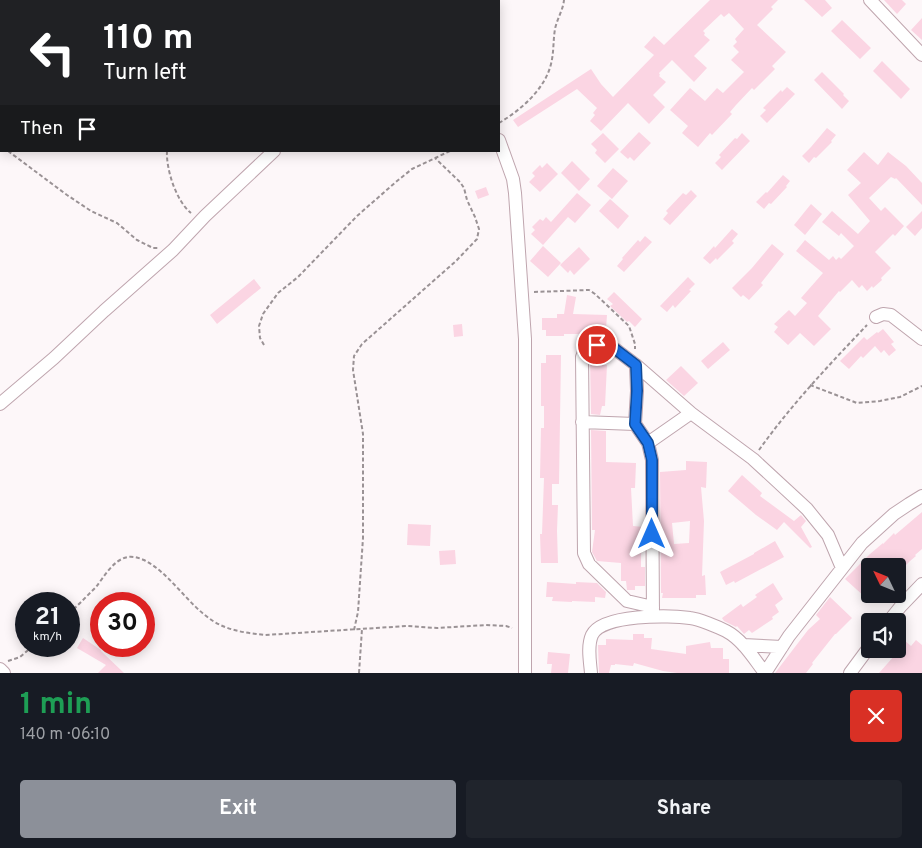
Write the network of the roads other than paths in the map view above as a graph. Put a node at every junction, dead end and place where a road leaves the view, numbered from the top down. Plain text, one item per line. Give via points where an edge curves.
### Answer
1 (870, 0) edge
2 (922, 55) edge
3 (500, 143) edge
4 (273, 152) edge
5 (876, 317) road end
6 (922, 339) edge
7 (636, 365) junction
8 (0, 404) edge
9 (692, 413) junction
10 (582, 422) junction
11 (635, 424) junction
12 (648, 443) junction
13 (922, 496) edge
14 (842, 568) junction
15 (922, 584) edge
16 (653, 612) junction
17 (895, 613) edge
18 (744, 645) junction
19 (782, 647) junction
20 (861, 658) edge
21 (525, 673) edge
22 (591, 673) edge
23 (850, 673) edge

1 - 2 street
3 - 21 street via 515,193 525,340
4 - 8 street via 173,250
5 - 6 street via 890,315
7 - 9 street
7 - 10 street via 615,349 597,345 585,350 582,357
7 - 11 street
9 - 12 street
9 - 14 street via 753,459 807,509 828,535
10 - 11 street
10 - 16 street via 584,553 589,564 627,602
11 - 12 street
12 - 16 street via 652,460
13 - 14 street via 872,533
14 - 19 street
15 - 17 street
16 - 18 street via 692,618 728,632
16 - 22 street via 620,619 592,634 589,646
18 - 19 street
18 - 19 street via 765,673
20 - 23 street

